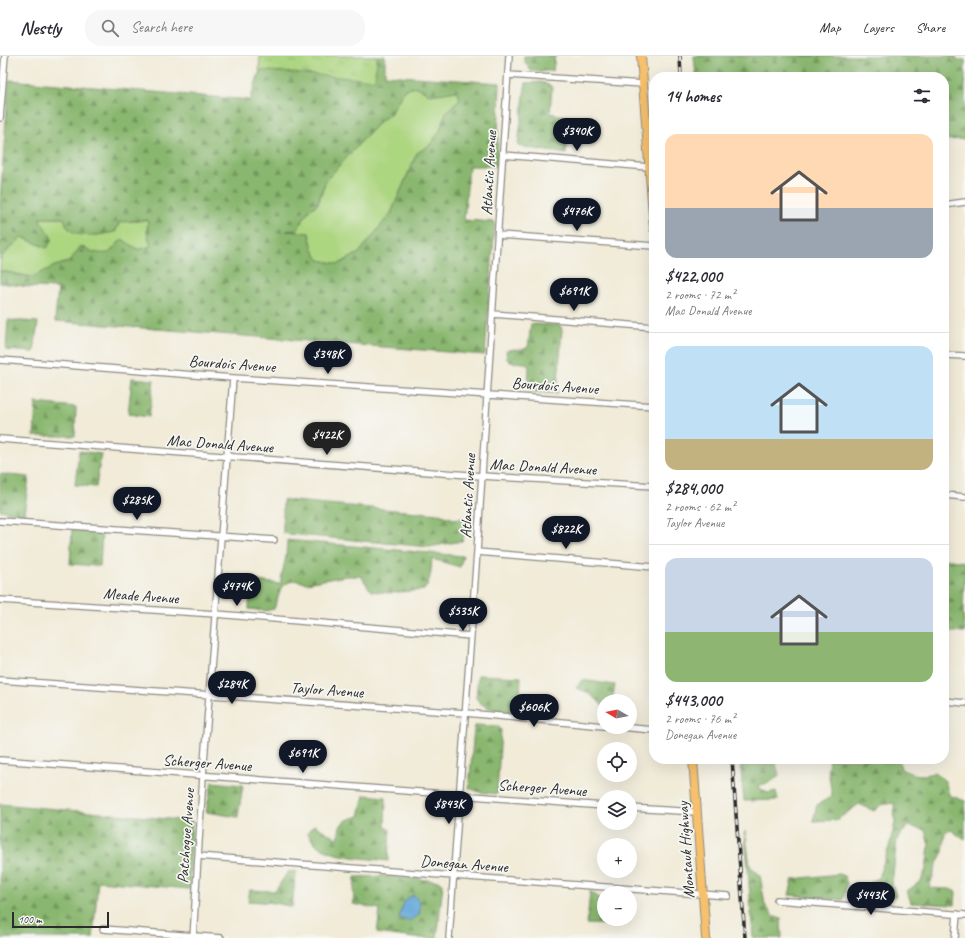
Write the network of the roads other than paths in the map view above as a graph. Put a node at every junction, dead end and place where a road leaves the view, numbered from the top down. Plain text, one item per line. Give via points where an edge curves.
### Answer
1 (4, 56) edge
2 (509, 56) edge
3 (641, 56) edge
4 (508, 75) junction
5 (643, 84) junction
6 (0, 118) edge
7 (503, 154) junction
8 (649, 167) joint
9 (965, 202) edge
10 (949, 204) edge
11 (498, 235) junction
12 (649, 246) edge
13 (493, 314) junction
14 (649, 327) edge
15 (949, 355) edge
16 (965, 356) edge
17 (0, 360) edge
18 (233, 378) junction
19 (487, 395) junction
20 (649, 406) edge
21 (0, 439) edge
22 (227, 457) junction
23 (482, 476) junction
24 (649, 486) edge
25 (949, 495) edge
26 (965, 497) edge
27 (0, 521) edge
28 (222, 536) junction
29 (274, 540) dead end
30 (477, 552) junction
31 (649, 567) edge
32 (0, 600) edge
33 (216, 614) junction
34 (471, 636) junction
35 (0, 680) edge
36 (209, 695) junction
37 (949, 702) edge
38 (965, 703) edge
39 (466, 713) junction
40 (597, 725) edge
41 (637, 728) edge
42 (649, 730) edge
43 (0, 760) edge
44 (693, 764) edge
45 (203, 776) junction
46 (460, 795) junction
47 (597, 805) edge
48 (637, 808) edge
49 (697, 812) junction
50 (198, 856) junction
51 (454, 876) junction
52 (703, 894) junction
53 (728, 896) dead end
54 (777, 900) dead end
55 (957, 914) junction
56 (965, 915) edge
57 (103, 929) dead end
58 (193, 937) edge
59 (222, 938) edge
60 (449, 938) edge
61 (706, 938) edge
62 (955, 938) edge

1 - 6 street
2 - 4 street, Atlantic Avenue
3 - 5 main road
4 - 5 street
4 - 7 street, Atlantic Avenue
5 - 8 main road
7 - 8 street
7 - 11 street, Atlantic Avenue
9 - 10 street
11 - 12 street
11 - 13 street, Atlantic Avenue
13 - 14 street
13 - 19 street, Atlantic Avenue
15 - 16 street
17 - 18 street, Bourdois Avenue
18 - 19 street, Bourdois Avenue
18 - 22 street, Patchogue Avenue
19 - 20 street, Bourdois Avenue
19 - 23 street, Atlantic Avenue
21 - 22 street, Mac Donald Avenue
22 - 23 street, Mac Donald Avenue
22 - 28 street, Patchogue Avenue
23 - 24 street, Mac Donald Avenue
23 - 30 street, Atlantic Avenue
25 - 26 street
27 - 28 street
28 - 29 street
28 - 33 street, Patchogue Avenue
30 - 31 street
30 - 34 street, Atlantic Avenue
32 - 33 street, Meade Avenue
33 - 34 street, Meade Avenue
33 - 36 street, Patchogue Avenue
34 - 39 street, Atlantic Avenue
35 - 36 street, Taylor Avenue
36 - 39 street, Taylor Avenue
36 - 45 street, Patchogue Avenue
37 - 38 street
39 - 40 street, Taylor Avenue
39 - 46 street, Atlantic Avenue
41 - 42 street
43 - 45 street, Scherger Avenue
44 - 49 main road, Montauk Highway
45 - 46 street, Scherger Avenue
45 - 50 street, Patchogue Avenue
46 - 47 street, Scherger Avenue
46 - 51 street, Atlantic Avenue
48 - 49 street
49 - 52 main road, Montauk Highway
50 - 51 street, Donegan Avenue
50 - 58 street, Patchogue Avenue
51 - 52 street, Donegan Avenue
51 - 60 street, Atlantic Avenue
52 - 53 street, Donegan Avenue
52 - 61 main road, Montauk Highway
54 - 55 street
55 - 56 street
55 - 62 street
57 - 58 street
58 - 59 street

